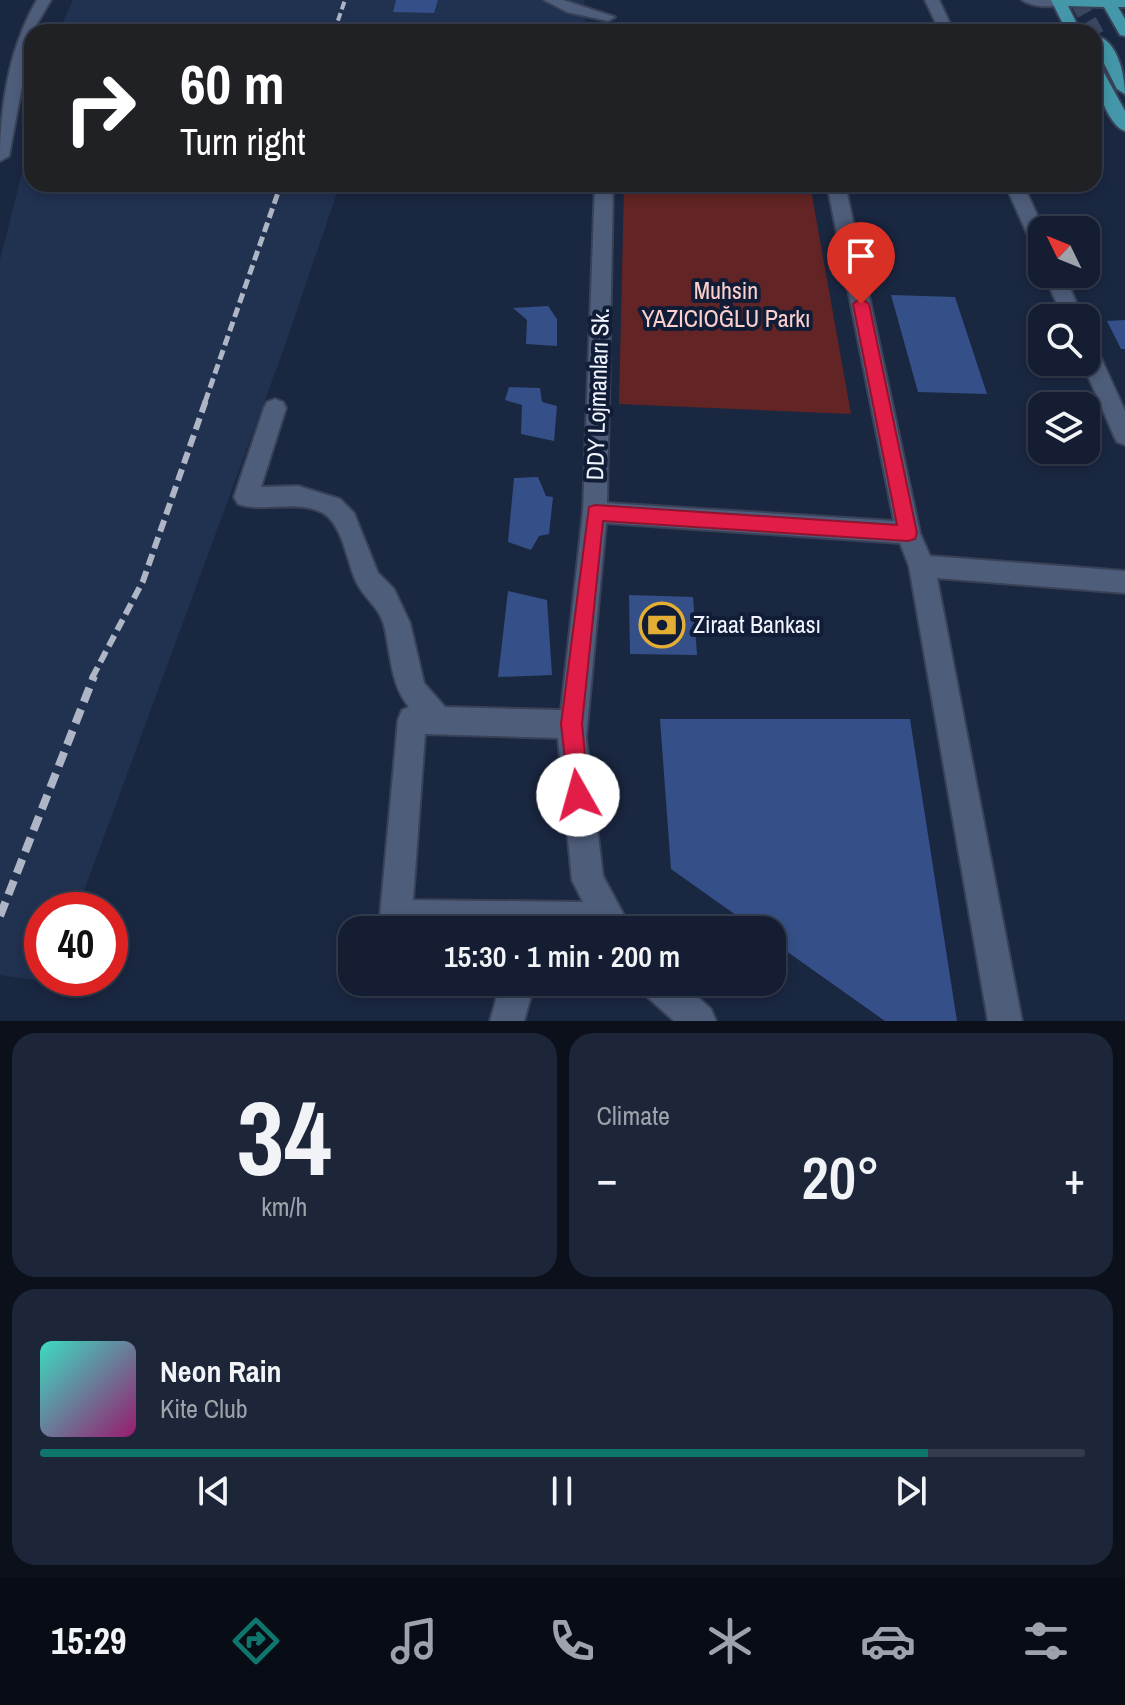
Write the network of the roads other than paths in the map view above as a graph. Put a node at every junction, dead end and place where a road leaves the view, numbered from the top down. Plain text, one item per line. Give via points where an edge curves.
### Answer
1 (44, 0) edge
2 (551, 0) edge
3 (608, 0) edge
4 (932, 0) edge
5 (1029, 0) edge
6 (1059, 1) edge
7 (1108, 1) edge
8 (1125, 3) edge
9 (30, 24) edge
10 (608, 24) edge
11 (943, 24) edge
12 (1070, 24) edge
13 (1112, 38) edge
14 (24, 46) edge
15 (1125, 66) edge
16 (1102, 86) edge
17 (1125, 89) edge
18 (1125, 126) edge
19 (0, 156) edge
20 (604, 192) edge
21 (838, 192) edge
22 (1018, 192) edge
23 (1028, 216) edge
24 (1099, 376) edge
25 (275, 408) dead end
26 (1125, 436) edge
27 (595, 512) junction
28 (908, 533) junction
29 (922, 566) junction
30 (1125, 582) edge
31 (438, 720) junction
32 (571, 724) junction
33 (396, 916) edge
34 (608, 916) edge
35 (514, 996) edge
36 (671, 996) edge
37 (507, 1021) edge
38 (699, 1021) edge
39 (1005, 1021) edge

1 - 9 street
2 - 10 street
3 - 10 street
4 - 11 street
5 - 6 street
6 - 7 main road
6 - 12 main road
7 - 8 main road
7 - 13 main road
13 - 15 main road
13 - 17 main road
14 - 19 street
16 - 18 main road
20 - 27 street, DDY Lojmanları Sk.
21 - 28 street
22 - 23 street
24 - 26 street
25 - 31 street via 246,497 298,496 332,506 345,520 368,580 385,597 397,623 414,692
27 - 28 street
27 - 32 street, DDY Lojmanları Sk.
28 - 29 street
29 - 30 street
29 - 39 street
31 - 32 street
31 - 33 street via 412,720
32 - 34 street, DDY Lojmanları Sk. via 588,880
35 - 37 street
36 - 38 street

